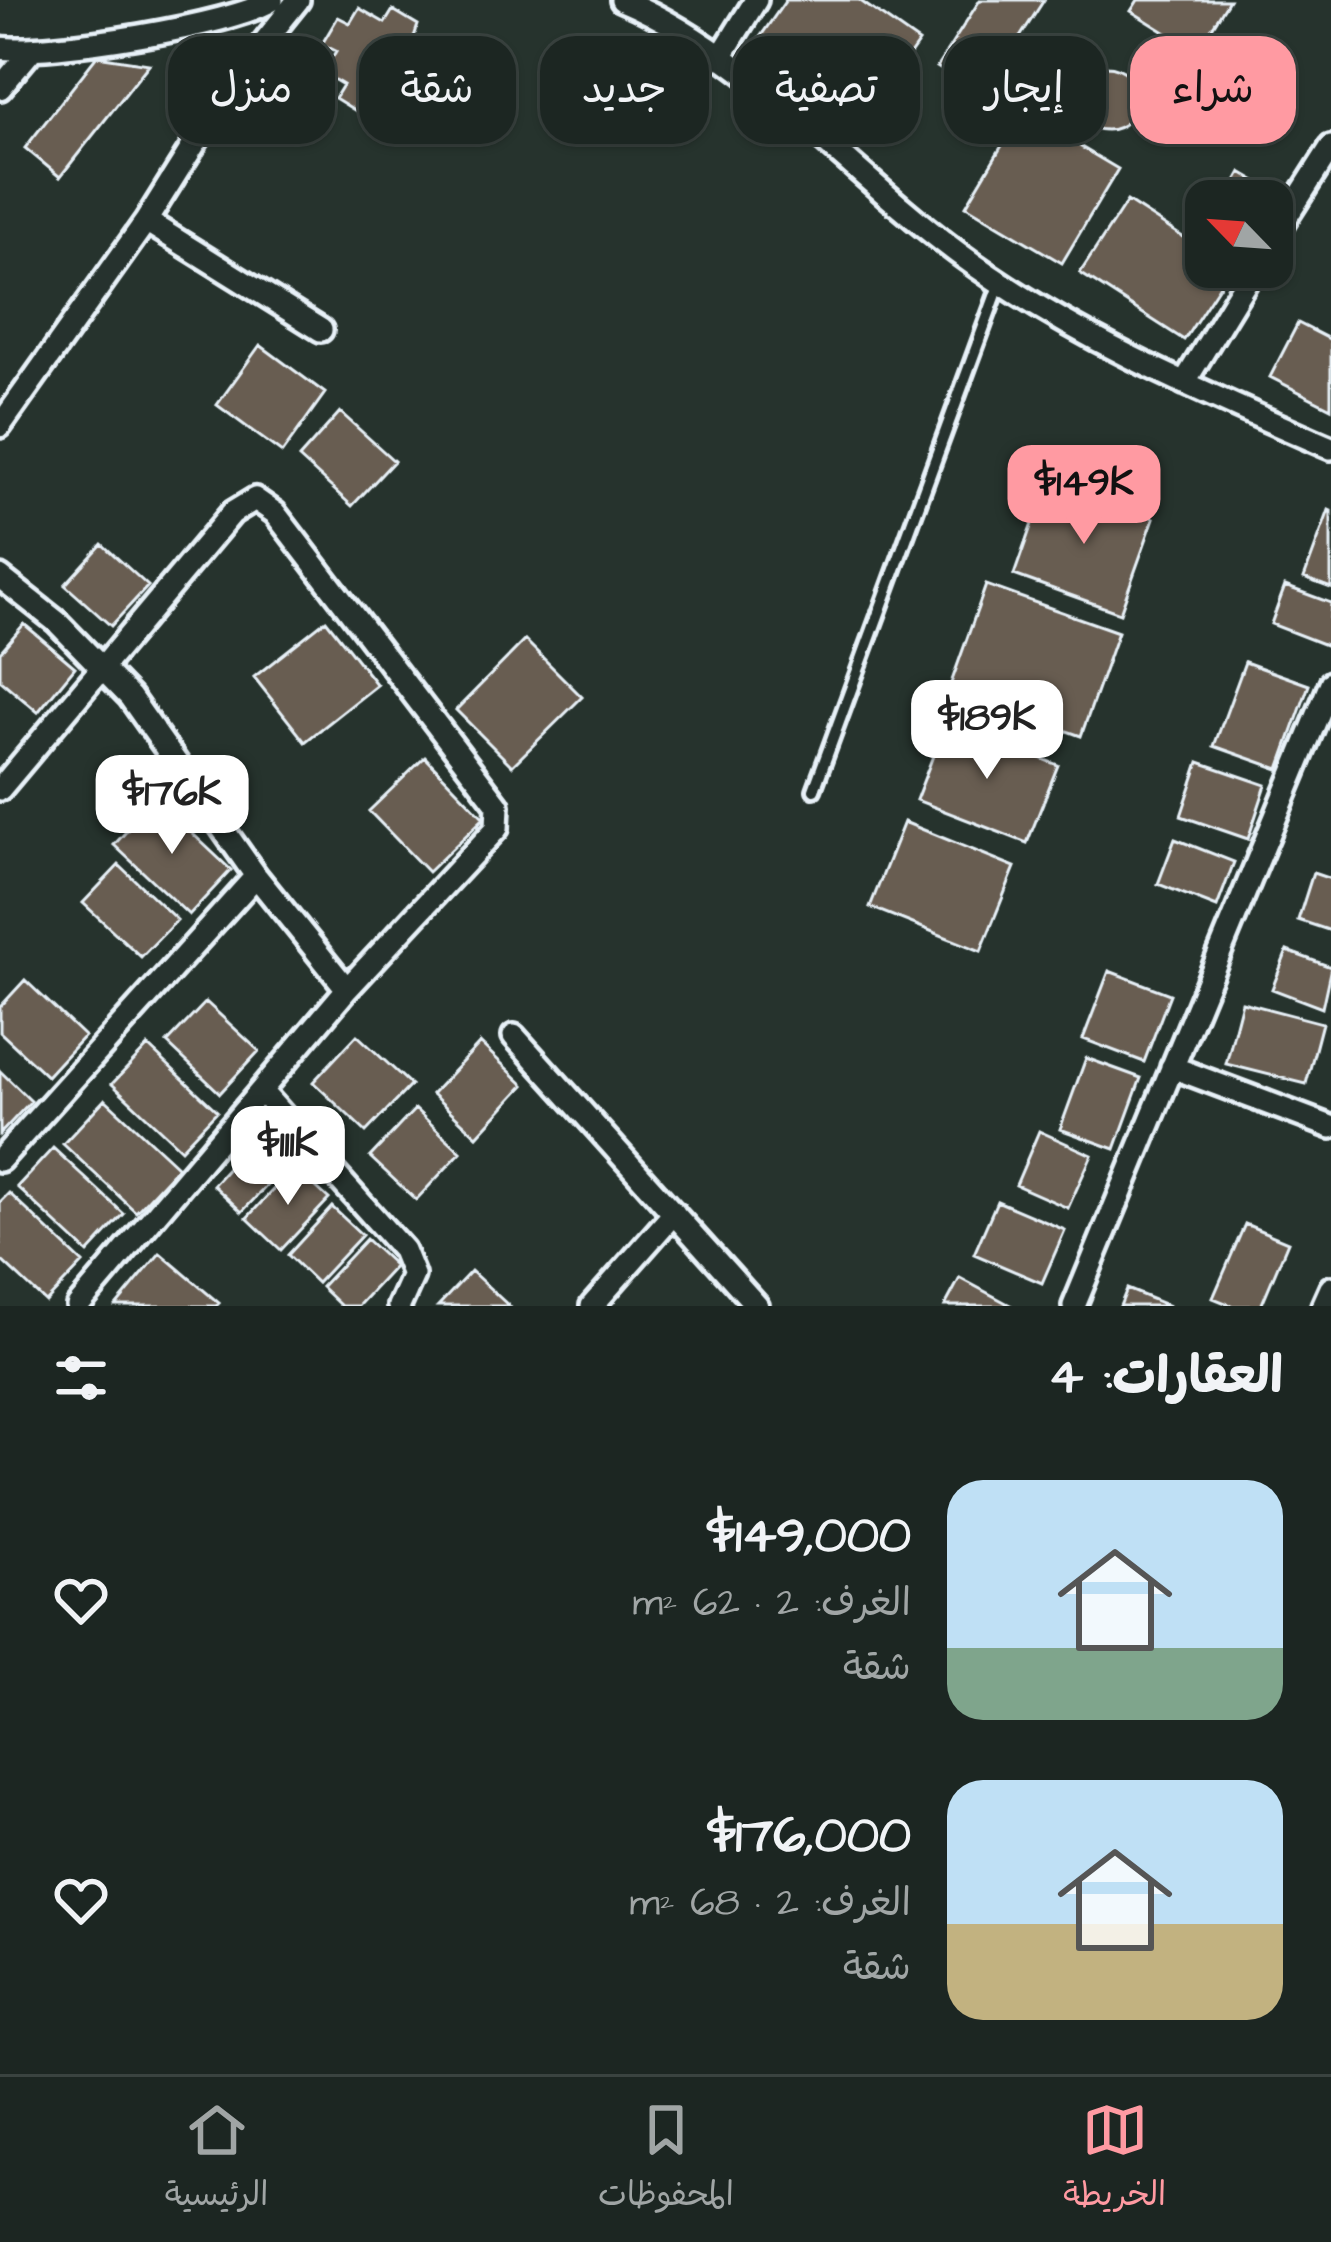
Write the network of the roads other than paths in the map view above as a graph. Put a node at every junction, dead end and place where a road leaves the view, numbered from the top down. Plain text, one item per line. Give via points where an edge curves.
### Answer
1 (272, 0) edge
2 (298, 0) edge
3 (622, 0) edge
4 (756, 0) edge
5 (0, 48) edge
6 (31, 51) junction
7 (720, 58) junction
8 (0, 88) edge
9 (1331, 147) edge
10 (1293, 207) edge
11 (146, 221) junction
12 (1000, 284) junction
13 (1242, 288) edge
14 (321, 329) dead end
15 (1184, 383) junction
16 (0, 426) edge
17 (1331, 448) edge
18 (0, 577) edge
19 (105, 668) junction
20 (1331, 683) edge
21 (0, 788) edge
22 (814, 790) dead end
23 (256, 877) junction
24 (347, 989) junction
25 (514, 1036) dead end
26 (1172, 1067) junction
27 (261, 1090) junction
28 (1331, 1127) edge
29 (0, 1160) edge
30 (674, 1213) junction
31 (1331, 1288) edge
32 (78, 1306) edge
33 (399, 1306) edge
34 (592, 1306) edge
35 (757, 1306) edge
36 (1074, 1306) edge
37 (1323, 1306) edge

1 - 6 street via 242,14
2 - 11 street via 238,76
3 - 7 street
4 - 7 street
5 - 6 street
6 - 8 street
7 - 12 street
9 - 10 street
11 - 14 street
11 - 16 street
12 - 15 street
12 - 22 lane
13 - 15 street
15 - 17 street
18 - 19 street
19 - 21 street
19 - 23 street
19 - 24 street via 232,513 261,501 498,805 497,828
20 - 26 street
23 - 24 street
23 - 29 street
24 - 27 street
25 - 30 street
26 - 28 street
26 - 36 street
27 - 32 street
27 - 33 street via 403,1250 413,1275
30 - 34 street
30 - 35 street
31 - 37 street

